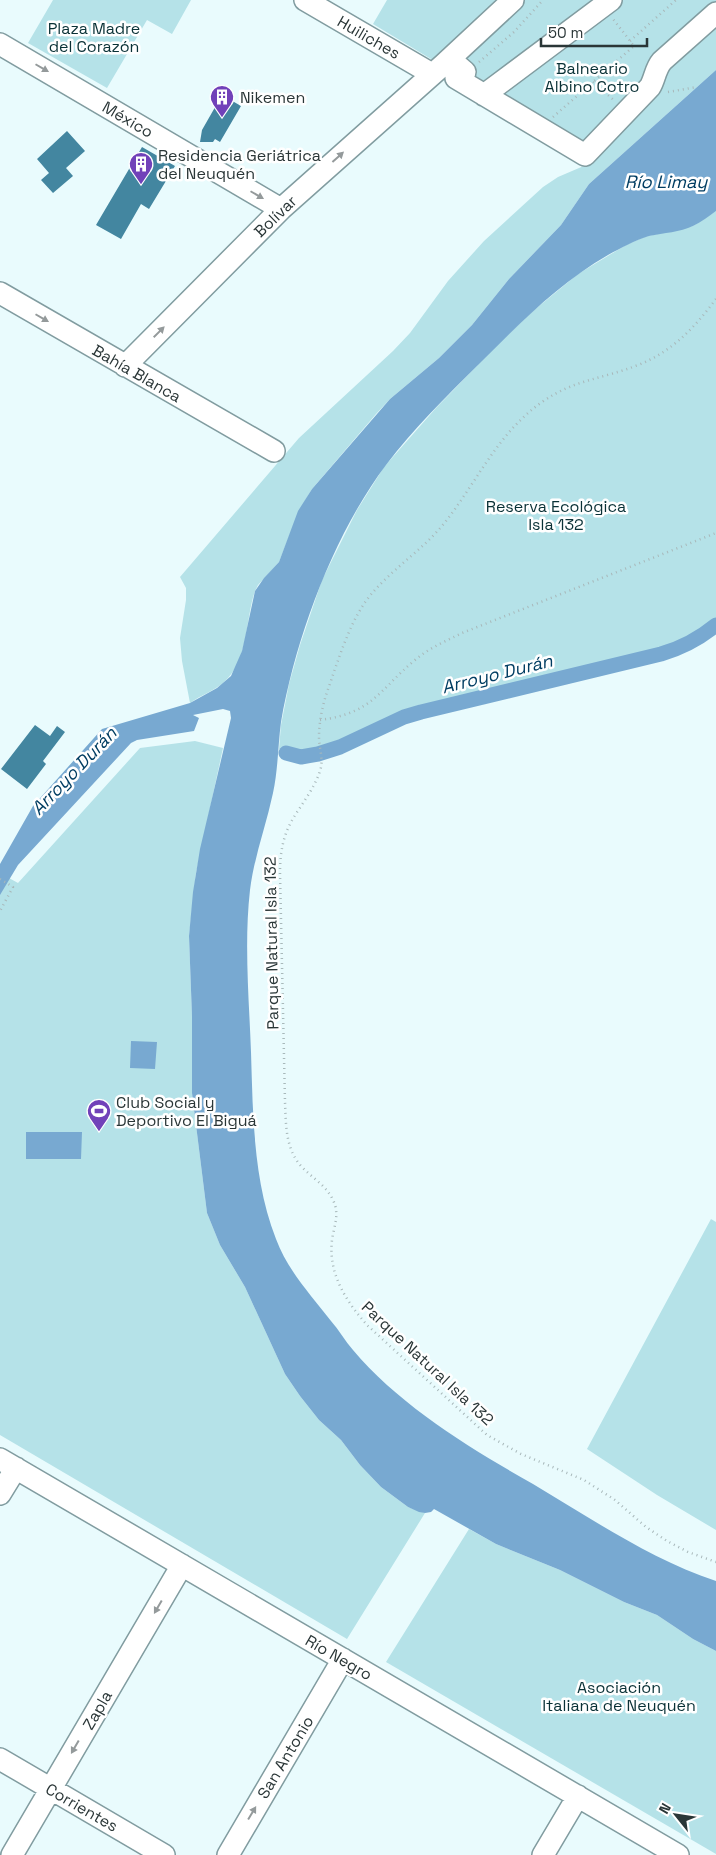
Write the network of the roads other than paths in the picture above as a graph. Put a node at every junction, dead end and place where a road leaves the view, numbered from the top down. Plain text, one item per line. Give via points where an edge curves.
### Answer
1 (513, 0) edge
2 (314, 2) edge
3 (607, 3) edge
4 (716, 13) edge
5 (0, 44) edge
6 (458, 65) junction
7 (432, 74) junction
8 (484, 95) junction
9 (281, 209) junction
10 (0, 293) edge
11 (125, 366) junction
12 (274, 451) dead end
13 (8, 1463) edge
14 (0, 1494) edge
15 (182, 1565) junction
16 (343, 1659) junction
17 (0, 1759) edge
18 (51, 1789) junction
19 (578, 1796) junction
20 (12, 1855) edge
21 (164, 1855) edge
22 (228, 1855) edge
23 (543, 1855) edge
24 (678, 1855) edge

1 - 6 street
2 - 7 street, Huiliches
3 - 8 street
4 - 8 street via 662,61 650,87 585,155
5 -> 9 street, México
6 - 7 street
6 - 8 street via 456,78
9 -> 7 street, Bolívar
11 -> 9 street, Bolívar
10 -> 11 street, Bahía Blanca
11 - 12 street, Bahía Blanca
13 - 14 street
13 - 15 street, Río Negro
15 - 16 street, Río Negro
15 -> 18 street, Zapla
16 - 19 street, Río Negro
22 -> 16 street, San Antonio
17 - 18 street, Corrientes
18 - 20 street, Zapla
18 - 21 street, Corrientes
19 - 23 street
19 - 24 street, Río Negro

